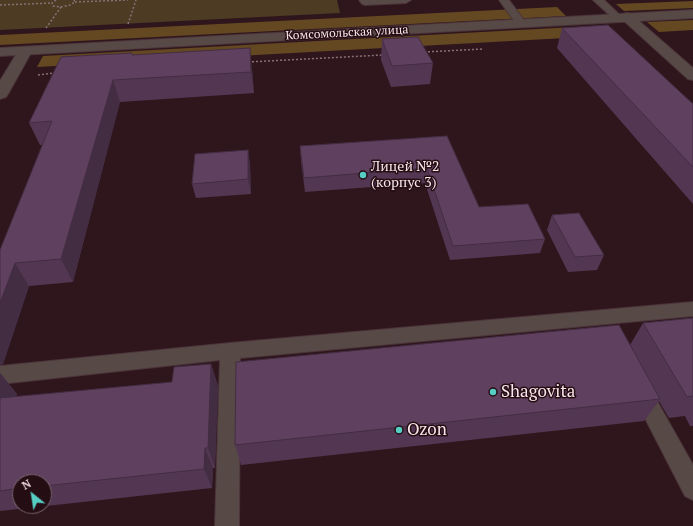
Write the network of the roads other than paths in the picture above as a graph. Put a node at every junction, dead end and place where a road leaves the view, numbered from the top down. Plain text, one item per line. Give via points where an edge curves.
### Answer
1 (364, 0) edge
2 (406, 0) edge
3 (504, 0) edge
4 (598, 0) edge
5 (693, 14) edge
6 (623, 18) junction
7 (521, 23) junction
8 (25, 51) junction
9 (0, 52) edge
10 (693, 76) edge
11 (0, 94) edge
12 (693, 309) edge
13 (601, 316) junction
14 (612, 337) edge
15 (230, 351) junction
16 (0, 375) edge
17 (634, 377) edge
18 (693, 488) edge
19 (227, 526) edge

1 - 2 lane
3 - 7 lane
4 - 6 lane
5 - 6 street, Комсомольская улица
6 - 7 street, Комсомольская улица
6 - 10 street
7 - 8 street, Комсомольская улица
8 - 9 street, Комсомольская улица
8 - 11 street
12 - 13 lane
13 - 14 lane
13 - 15 lane
15 - 16 lane
15 - 19 lane
17 - 18 lane

